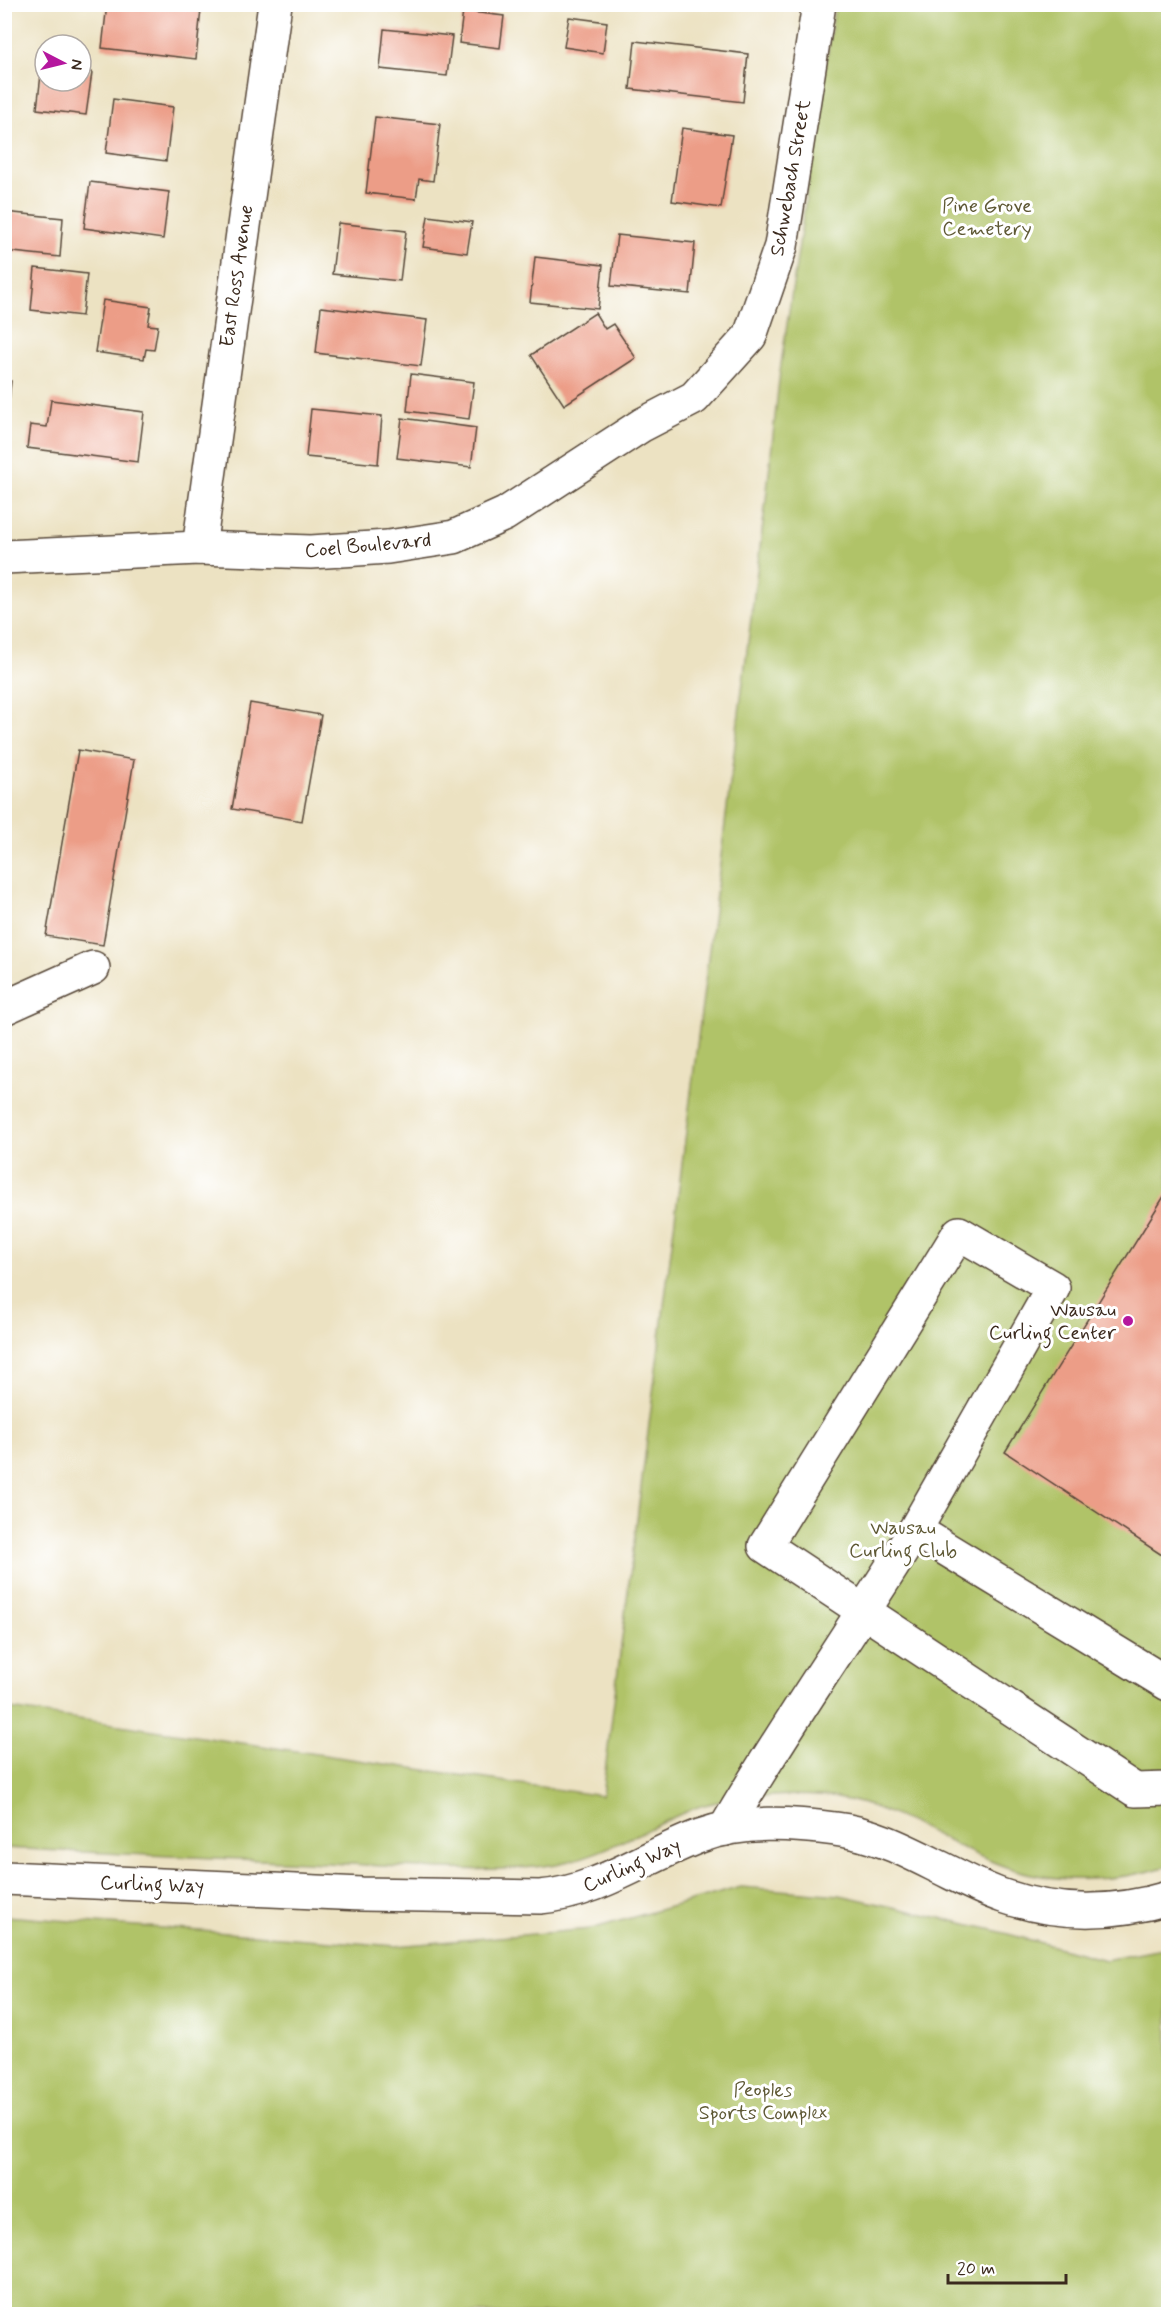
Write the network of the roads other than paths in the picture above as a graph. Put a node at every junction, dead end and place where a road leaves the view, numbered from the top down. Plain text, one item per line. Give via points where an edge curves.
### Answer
1 (275, 4) edge
2 (819, 4) edge
3 (694, 398) joint
4 (199, 548) junction
5 (4, 557) edge
6 (93, 968) dead end
7 (4, 1008) edge
8 (915, 1530) junction
9 (865, 1612) junction
10 (1168, 1684) edge
11 (1168, 1789) edge
12 (725, 1829) junction
13 (4, 1878) edge
14 (1168, 1898) edge

1 - 4 street, East Ross Avenue
2 - 3 street, Schwebach Street via 782,246 750,336
3 - 4 street, Coel Boulevard via 642,425 505,514 454,537 388,548 311,552
4 - 5 street, Coel Boulevard
6 - 7 street
8 - 9 street
8 - 9 street via 1053,1288 958,1233 765,1546
8 - 10 street
9 - 11 street via 1135,1790
9 - 12 street via 753,1780
12 - 13 street, Curling Way via 701,1836 605,1881 540,1898
12 - 14 street, Curling Way via 789,1824 862,1834 902,1848 1001,1896 1055,1909 1124,1909

